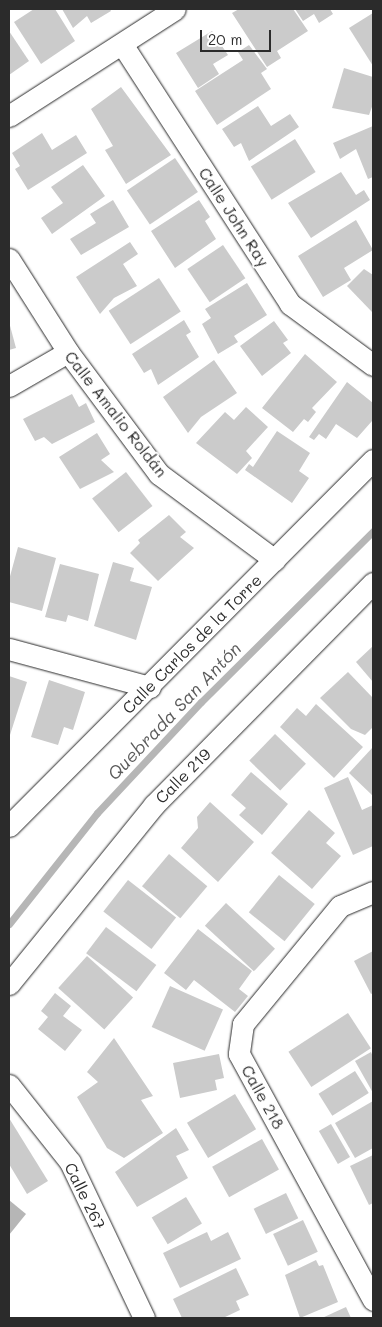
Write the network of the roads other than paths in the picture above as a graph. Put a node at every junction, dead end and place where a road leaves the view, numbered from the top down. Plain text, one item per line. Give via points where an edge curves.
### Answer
1 (175, 9) edge
2 (122, 44) junction
3 (9, 116) edge
4 (9, 259) edge
5 (68, 352) junction
6 (373, 365) edge
7 (9, 386) edge
8 (373, 460) edge
9 (275, 560) junction
10 (373, 583) edge
11 (9, 649) edge
12 (150, 687) junction
13 (9, 826) edge
14 (370, 892) edge
15 (9, 984) edge
16 (9, 1084) edge
17 (373, 1300) edge
18 (144, 1318) edge

1 - 2 street
2 - 3 street
2 - 6 street, Calle John Ray via 290,304
4 - 5 street, Calle Amalio Roldán
5 - 7 street
5 - 9 street, Calle Amalio Roldán via 159,474
8 - 9 street, Calle Carlos de la Torre
9 - 12 street, Calle Carlos de la Torre
10 - 15 street, Calle 219 via 154,805
11 - 12 street
12 - 13 street, Calle Carlos de la Torre
14 - 17 street, Calle 218 via 340,906 243,1024 239,1054
16 - 18 street, Calle 267 via 70,1162

